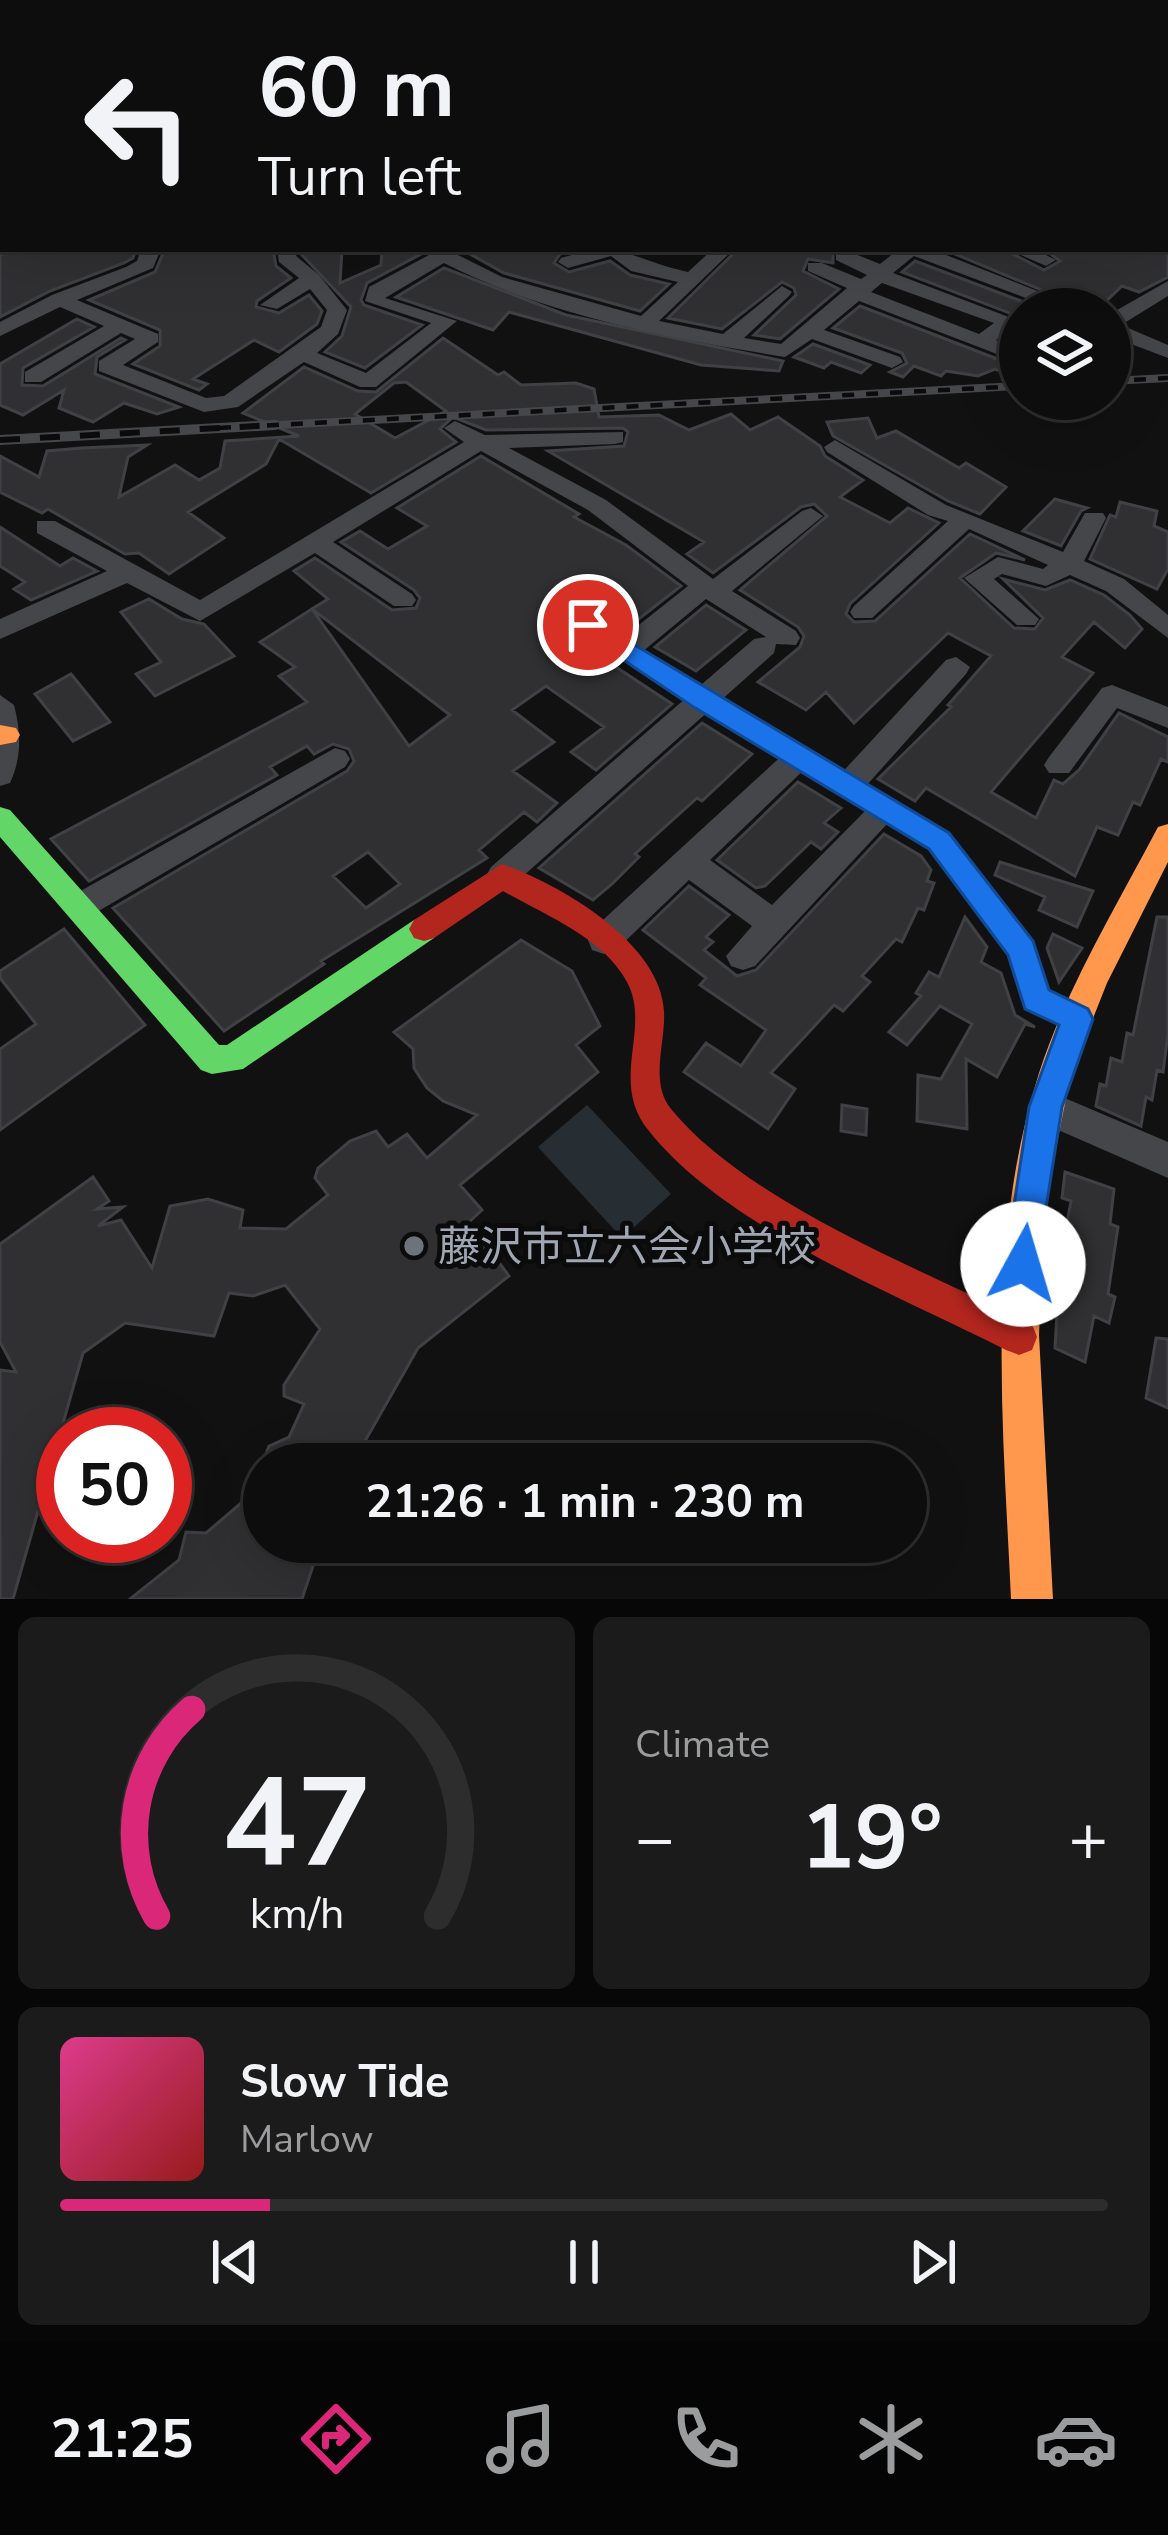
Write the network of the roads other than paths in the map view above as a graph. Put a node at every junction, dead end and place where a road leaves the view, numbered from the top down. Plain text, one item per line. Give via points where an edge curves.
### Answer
1 (150, 252) edge
2 (287, 252) edge
3 (436, 252) edge
4 (603, 252) edge
5 (617, 252) edge
6 (649, 252) edge
7 (721, 252) edge
8 (908, 252) edge
9 (920, 252) edge
10 (1025, 252) edge
11 (842, 256) dead end
12 (1046, 260) dead end
13 (568, 262) dead end
14 (638, 267) junction
15 (815, 267) dead end
16 (312, 279) junction
17 (692, 279) junction
18 (868, 281) junction
19 (1168, 287) edge
20 (1017, 288) edge
21 (58, 299) junction
22 (766, 301) dead end
23 (269, 304) dead end
24 (1158, 304) edge
25 (646, 322) junction
26 (120, 325) junction
27 (0, 330) edge
28 (809, 331) junction
29 (729, 340) junction
30 (1168, 352) edge
31 (302, 354) junction
32 (892, 362) dead end
33 (33, 377) dead end
34 (455, 428) dead end
35 (616, 437) dead end
36 (480, 442) junction
37 (835, 447) dead end
38 (811, 516) dead end
39 (966, 518) junction
40 (1094, 518) dead end
41 (46, 527) dead end
42 (316, 542) junction
43 (1070, 563) junction
44 (128, 572) junction
45 (710, 589) junction
46 (404, 600) dead end
47 (863, 612) dead end
48 (1026, 619) dead end
49 (588, 625) dead end
50 (1168, 629) edge
51 (0, 630) edge
52 (626, 650) junction
53 (956, 667) dead end
54 (701, 700) junction
55 (0, 705) edge
56 (1168, 718) edge
57 (3, 735) edge
58 (799, 758) junction
59 (335, 759) dead end
60 (1059, 765) dead end
61 (0, 775) edge
62 (847, 787) junction
63 (885, 810) junction
64 (0, 818) edge
65 (1168, 835) edge
66 (690, 863) junction
67 (502, 876) junction
68 (79, 907) junction
69 (773, 924) junction
70 (604, 940) junction
71 (743, 956) dead end
72 (1077, 1019) junction
73 (1046, 1107) junction
74 (1168, 1160) edge
75 (1019, 1337) junction
76 (1032, 1599) edge

1 - 21 street via 134,272
2 - 16 street
3 - 25 street via 477,276
3 - 31 street via 376,291 375,301 447,321 368,382
4 - 13 street
5 - 14 street
6 - 14 street
7 - 17 street
8 - 18 street
9 - 20 street
10 - 12 street
11 - 18 street
14 - 17 street
15 - 18 street
16 - 23 street
16 - 31 street via 337,310 331,330
17 - 25 street
18 - 18 street via 993,345 1009,320
18 - 28 street
19 - 24 street
21 - 26 street
21 - 27 street
22 - 29 street
24 - 30 street via 1110,322
25 - 29 street
26 - 31 street via 151,338 107,366 204,404 230,402
26 - 33 street
28 - 29 street via 785,351
28 - 32 street
34 - 36 street
35 - 36 street
36 - 42 street
36 - 45 street via 597,505
37 - 39 street via 937,510
38 - 45 street
39 - 43 street
39 - 47 street
40 - 43 street
41 - 44 street
42 - 44 street via 200,612
42 - 46 street
43 - 48 street via 1046,578 998,565 977,578
43 - 50 street via 1115,585
44 - 51 street
45 - 52 street
45 - 54 street via 775,642
49 - 52 street
52 - 54 street
53 - 62 street
54 - 58 street
54 - 67 street
55 - 57 street
56 - 60 street via 1112,695
57 - 61 street
58 - 62 street
58 - 66 street
59 - 68 street
62 - 63 street
63 - 69 street
63 - 72 street via 939,841 1022,950 1036,999
64 - 68 street
65 - 72 street
66 - 69 street
66 - 70 street
67 - 68 street via 232,1059 212,1060
67 - 70 street
69 - 71 street
70 - 75 street via 645,978 652,999 640,1069 644,1093 677,1139 733,1181
72 - 73 street
73 - 74 street
73 - 75 street via 1025,1228
75 - 76 street

